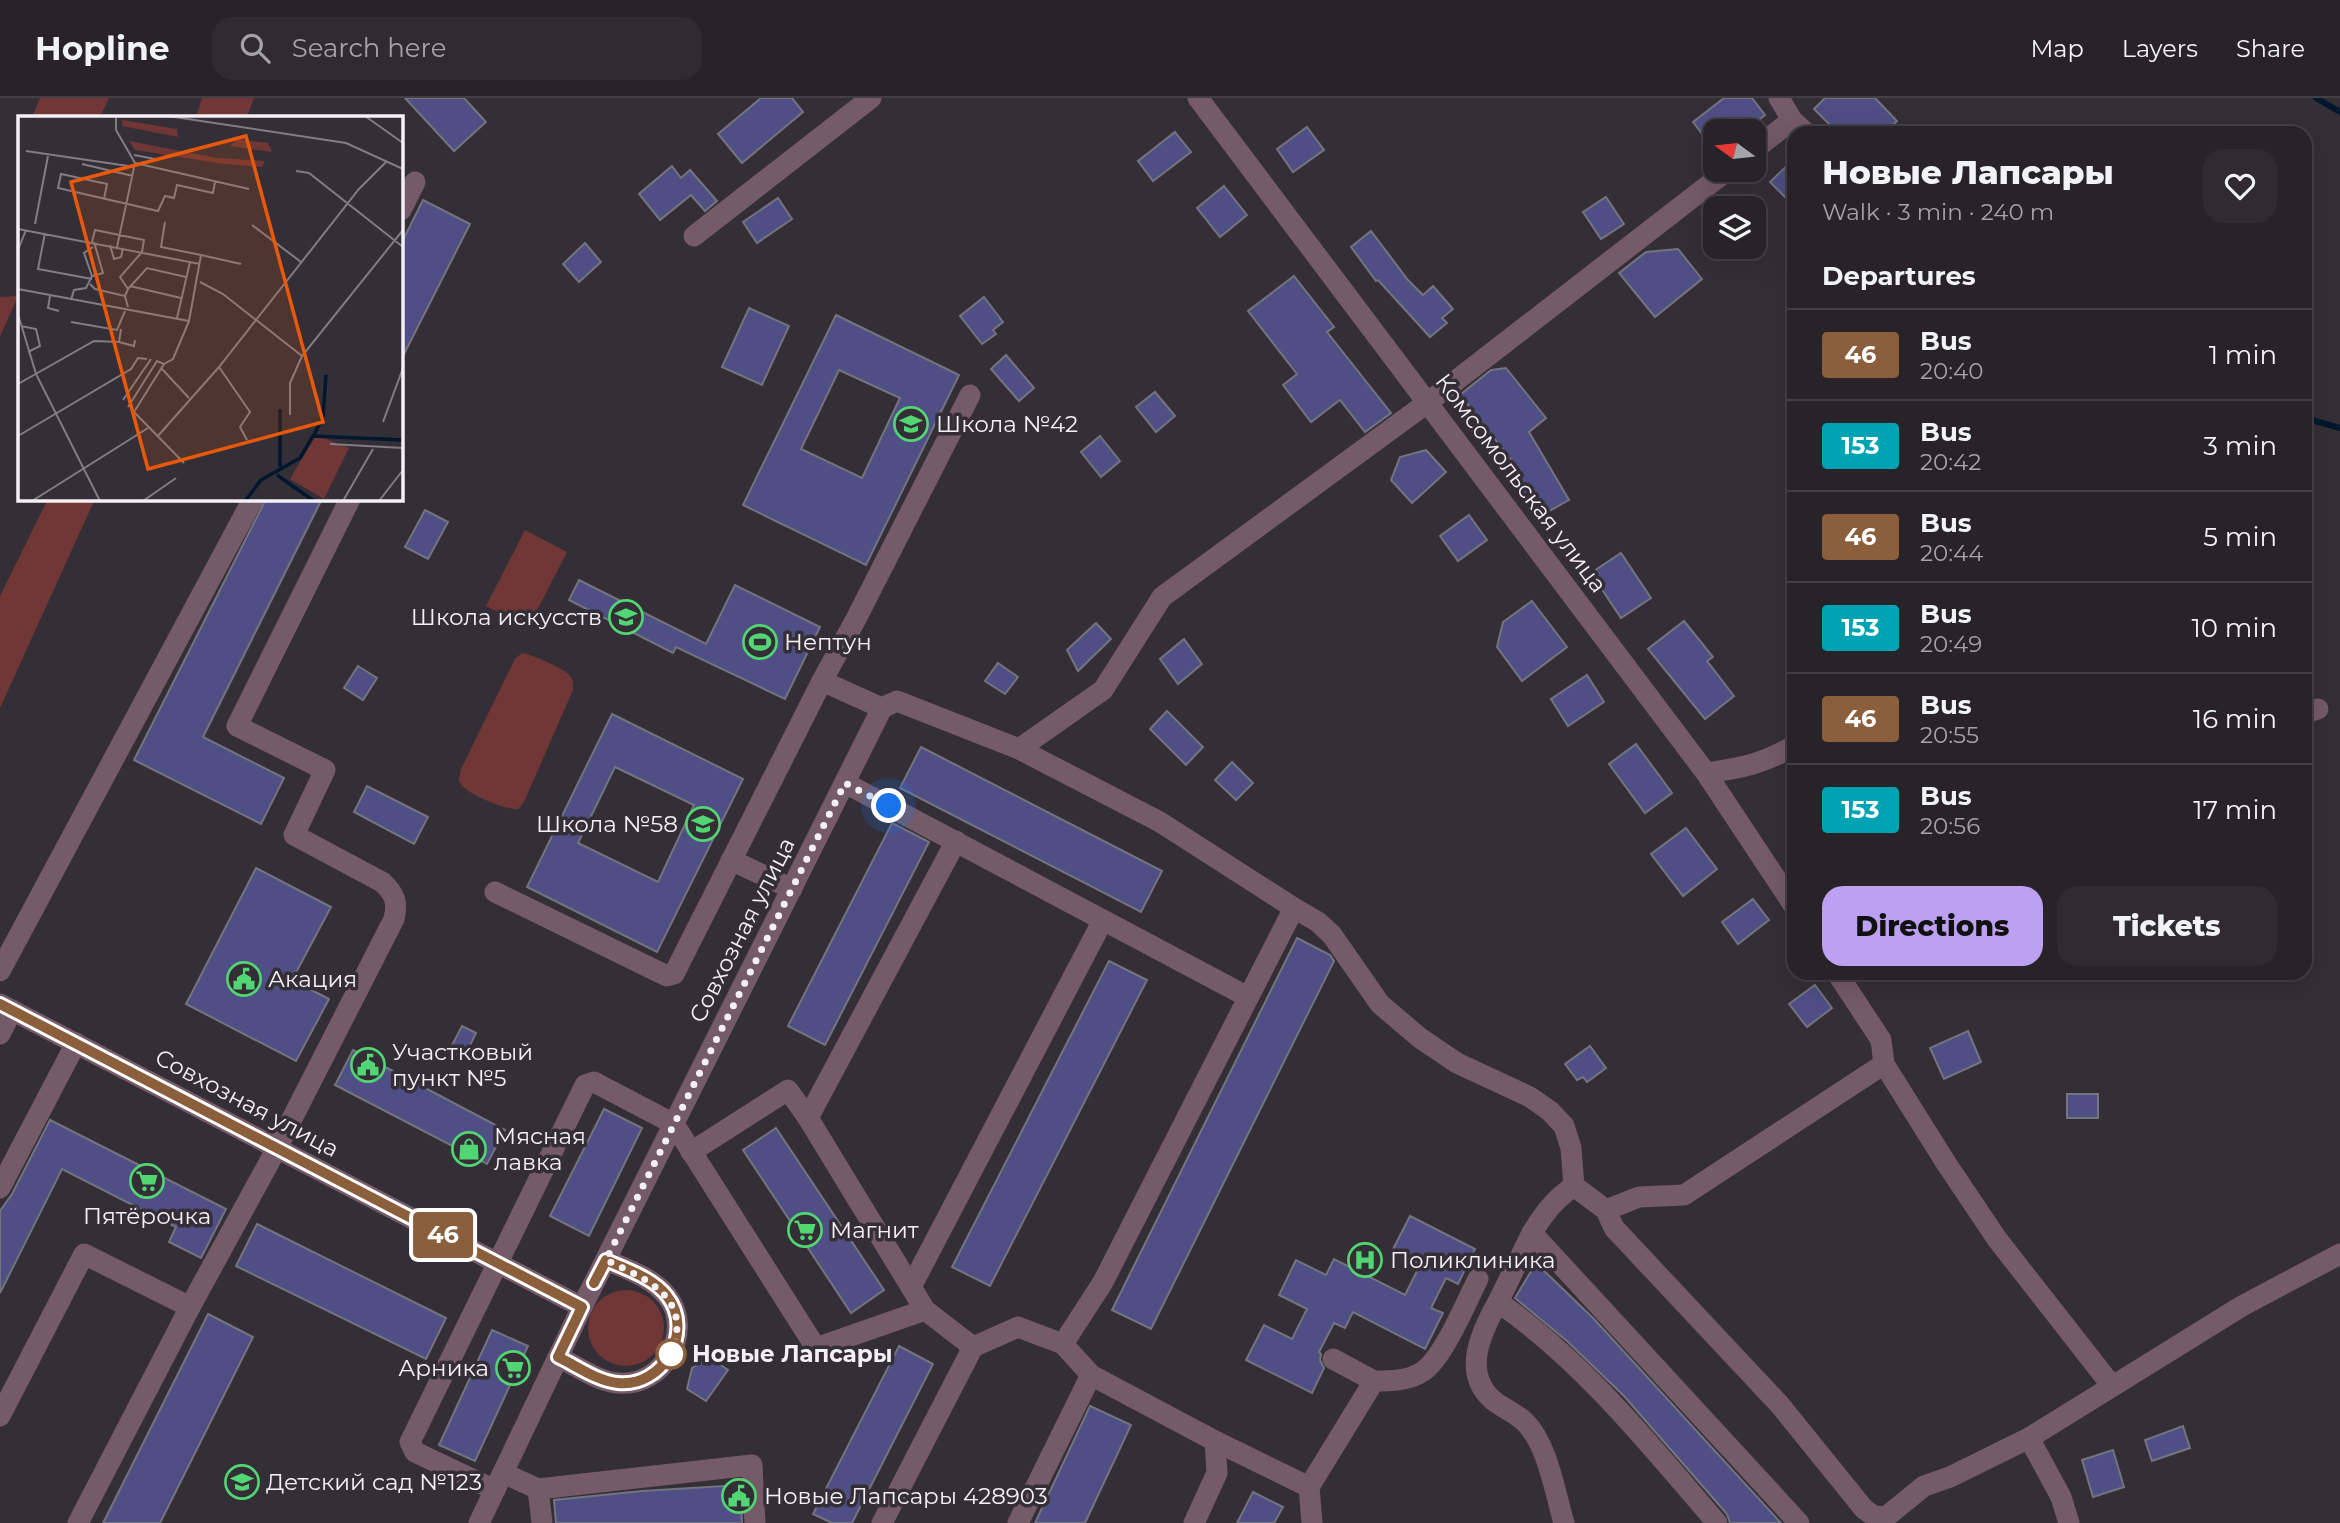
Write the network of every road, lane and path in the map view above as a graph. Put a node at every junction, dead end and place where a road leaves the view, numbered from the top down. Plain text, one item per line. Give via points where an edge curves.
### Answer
1 (871, 98) edge
2 (1198, 98) edge
3 (1779, 98) edge
4 (1798, 126) edge
5 (1787, 133) edge
6 (1766, 144) edge
7 (1712, 182) edge
8 (415, 183) dead end
9 (402, 209) edge
10 (694, 236) dead end
11 (970, 395) dead end
12 (1427, 403) junction
13 (252, 500) edge
14 (350, 500) edge
15 (821, 681) junction
16 (882, 708) junction
17 (1019, 749) junction
18 (1787, 751) edge
19 (1706, 773) junction
20 (845, 783) junction
21 (956, 841) junction
22 (731, 860) junction
23 (792, 889) junction
24 (495, 892) dead end
25 (1787, 895) edge
26 (1294, 908) junction
27 (1104, 920) junction
28 (0, 971) edge
29 (1842, 980) edge
30 (1248, 997) junction
31 (6, 1007) edge
32 (0, 1034) edge
33 (76, 1043) junction
34 (1884, 1063) junction
35 (808, 1118) junction
36 (674, 1124) junction
37 (277, 1149) junction
38 (691, 1152) junction
39 (1574, 1186) junction
40 (0, 1188) edge
41 (1606, 1210) junction
42 (1532, 1233) junction
43 (2340, 1254) edge
44 (606, 1260) junction
45 (497, 1264) junction
46 (1478, 1279) dead end
47 (911, 1287) junction
48 (1498, 1302) junction
49 (190, 1307) junction
50 (582, 1307) junction
51 (925, 1310) junction
52 (1063, 1345) junction
53 (973, 1346) junction
54 (558, 1357) junction
55 (1333, 1359) dead end
56 (1091, 1375) junction
57 (1374, 1381) junction
58 (2112, 1386) junction
59 (0, 1416) edge
60 (2029, 1438) junction
61 (1215, 1441) junction
62 (499, 1482) junction
63 (1309, 1487) junction
64 (538, 1489) junction
65 (78, 1523) edge
66 (479, 1523) edge
67 (542, 1523) edge
68 (755, 1523) edge
69 (882, 1523) edge
70 (1018, 1523) edge
71 (1194, 1523) edge
72 (1312, 1523) edge
73 (1564, 1523) edge
74 (1717, 1523) edge
75 (1799, 1523) edge
76 (2069, 1523) edge

1 - 10 street
2 - 12 street, Комсомольская улица
3 - 4 street
5 - 6 street
7 - 12 street
8 - 9 street
11 - 15 street
12 - 17 street via 1162,597 1102,690
12 - 19 street, Комсомольская улица
13 - 28 street
14 - 37 street via 237,726 325,770 294,835 383,882 397,905
15 - 16 street
15 - 22 street
16 - 17 street via 897,701
16 - 20 street, Совхозная улица
17 - 26 street via 1160,822
18 - 19 street via 1766,762
19 - 25 street, Комсомольская улица
20 - 21 street
20 - 23 street, Совхозная улица
21 - 27 street
21 - 35 street
22 - 23 street
22 - 24 street via 674,974 667,976
23 - 36 street, Совхозная улица
26 - 30 street
26 - 39 street via 1332,935 1380,1004 1420,1038 1457,1063 1550,1111 1564,1126
27 - 30 street
27 - 47 street
29 - 34 street via 1881,1040
30 - 52 street via 1103,1282
31 - 32 street
31 - 33 street, Совхозная улица
33 - 37 street, Совхозная улица
33 - 40 street
34 - 41 street via 1684,1195 1639,1198
34 - 58 street via 1997,1240
35 - 38 street via 788,1090
35 - 47 street
36 - 38 street
36 - 44 street, Совхозная улица
36 - 45 street via 594,1082 585,1085
37 - 45 street, Совхозная улица
37 - 49 street
38 - 51 street via 816,1348
39 - 41 street
39 - 42 street via 1545,1211
41 - 60 street via 1614,1228 1780,1405 1874,1516 1886,1517 1924,1486
42 - 48 street
42 - 75 street
43 - 58 street via 2242,1306
44 - 50 street, Совхозная улица
44 - 54 street via 650,1282 668,1297 677,1316 671,1354 656,1372 640,1381 619,1383
45 - 50 street, Совхозная улица
45 - 62 street via 410,1442 415,1452
46 - 57 street via 1437,1358 1422,1372 1396,1381
47 - 51 street
48 - 73 street via 1479,1339 1476,1370 1492,1399 1525,1422 1541,1447
48 - 74 street via 1533,1326 1587,1379
49 - 59 street via 85,1254
49 - 65 street
50 - 54 street, Совхозная улица
51 - 53 street
52 - 53 street via 1018,1327
52 - 56 street
53 - 69 street
54 - 62 street, Совхозная улица
55 - 57 street
56 - 61 street
56 - 70 street
57 - 63 street
58 - 60 street
60 - 76 street via 2061,1497
61 - 63 street
61 - 71 street via 1217,1474
62 - 64 street
62 - 66 street, Совхозная улица
63 - 72 street
64 - 67 street
64 - 68 street via 752,1465

